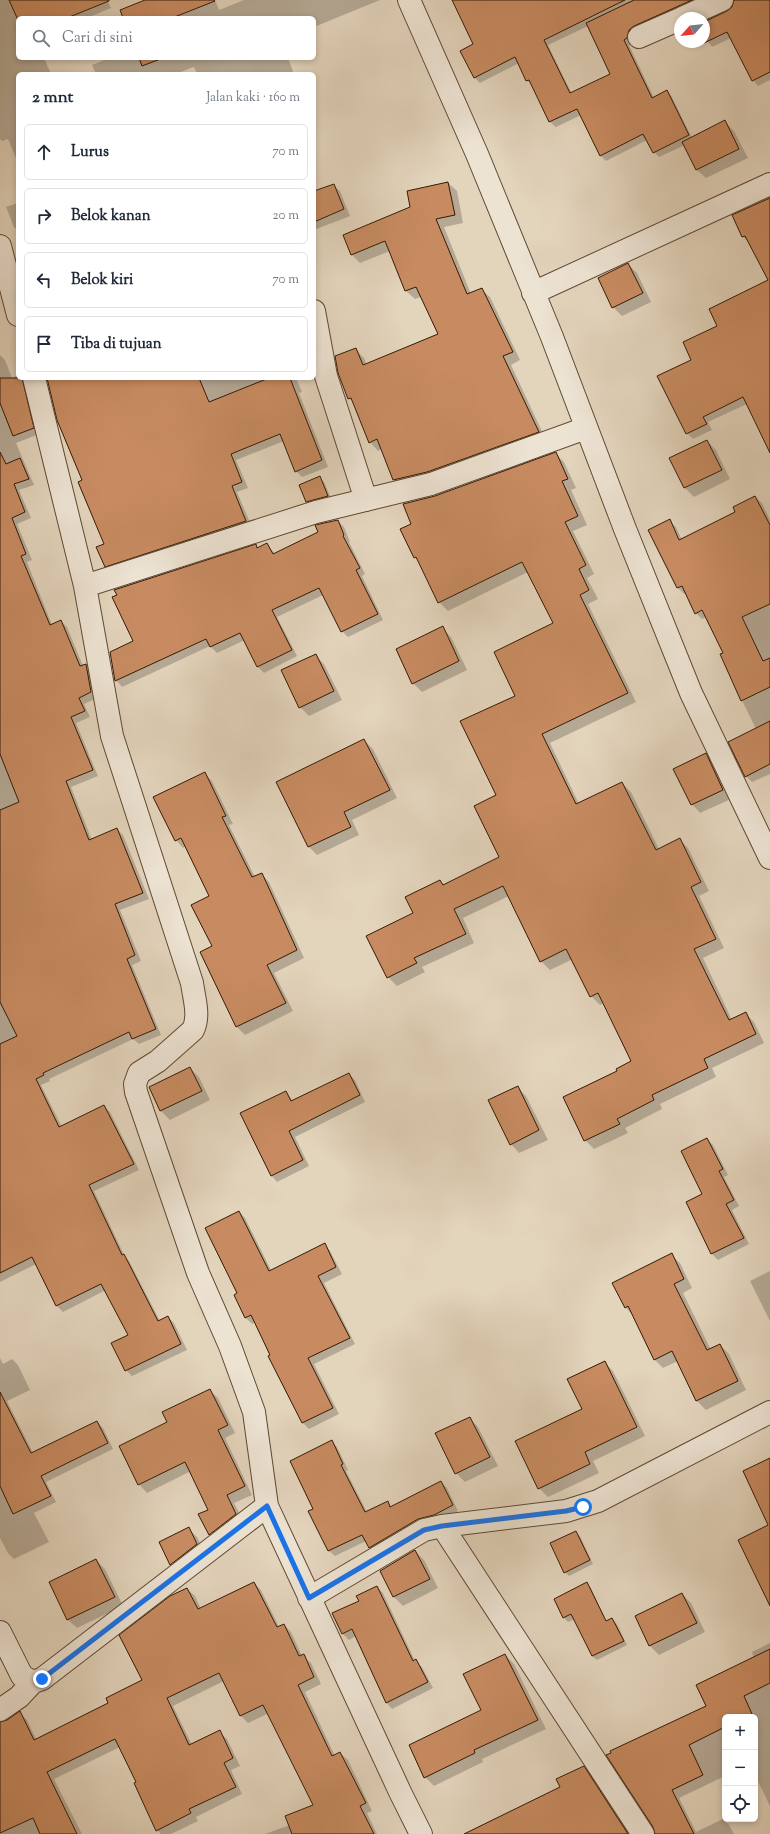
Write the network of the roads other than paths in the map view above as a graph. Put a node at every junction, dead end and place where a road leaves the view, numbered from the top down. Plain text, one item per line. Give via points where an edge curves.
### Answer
1 (409, 0) edge
2 (722, 0) edge
3 (695, 12) edge
4 (674, 21) edge
5 (639, 37) dead end
6 (770, 184) edge
7 (0, 246) edge
8 (533, 293) junction
9 (16, 307) edge
10 (316, 321) edge
11 (34, 380) edge
12 (586, 428) junction
13 (366, 500) junction
14 (86, 586) junction
15 (770, 858) edge
16 (770, 1412) edge
17 (267, 1506) junction
18 (442, 1526) junction
19 (309, 1598) junction
20 (0, 1632) edge
21 (33, 1682) junction
22 (0, 1710) edge
23 (421, 1834) edge
24 (643, 1834) edge

1 - 8 street via 477,154
2 - 3 street
4 - 5 street
6 - 8 street
7 - 9 street
8 - 12 street
10 - 13 street via 326,376
11 - 14 street
12 - 13 street via 431,484
12 - 15 street via 691,693
13 - 14 street via 316,512
14 - 17 street via 112,736 192,983 197,1013 194,1030 158,1061 139,1073 135,1084 136,1092 198,1273 230,1346 254,1412
16 - 18 street via 583,1507
17 - 19 street
17 - 21 street via 42,1679
18 - 19 street via 424,1530
18 - 24 street
19 - 23 street
20 - 21 street via 22,1676
21 - 22 street via 19,1697

